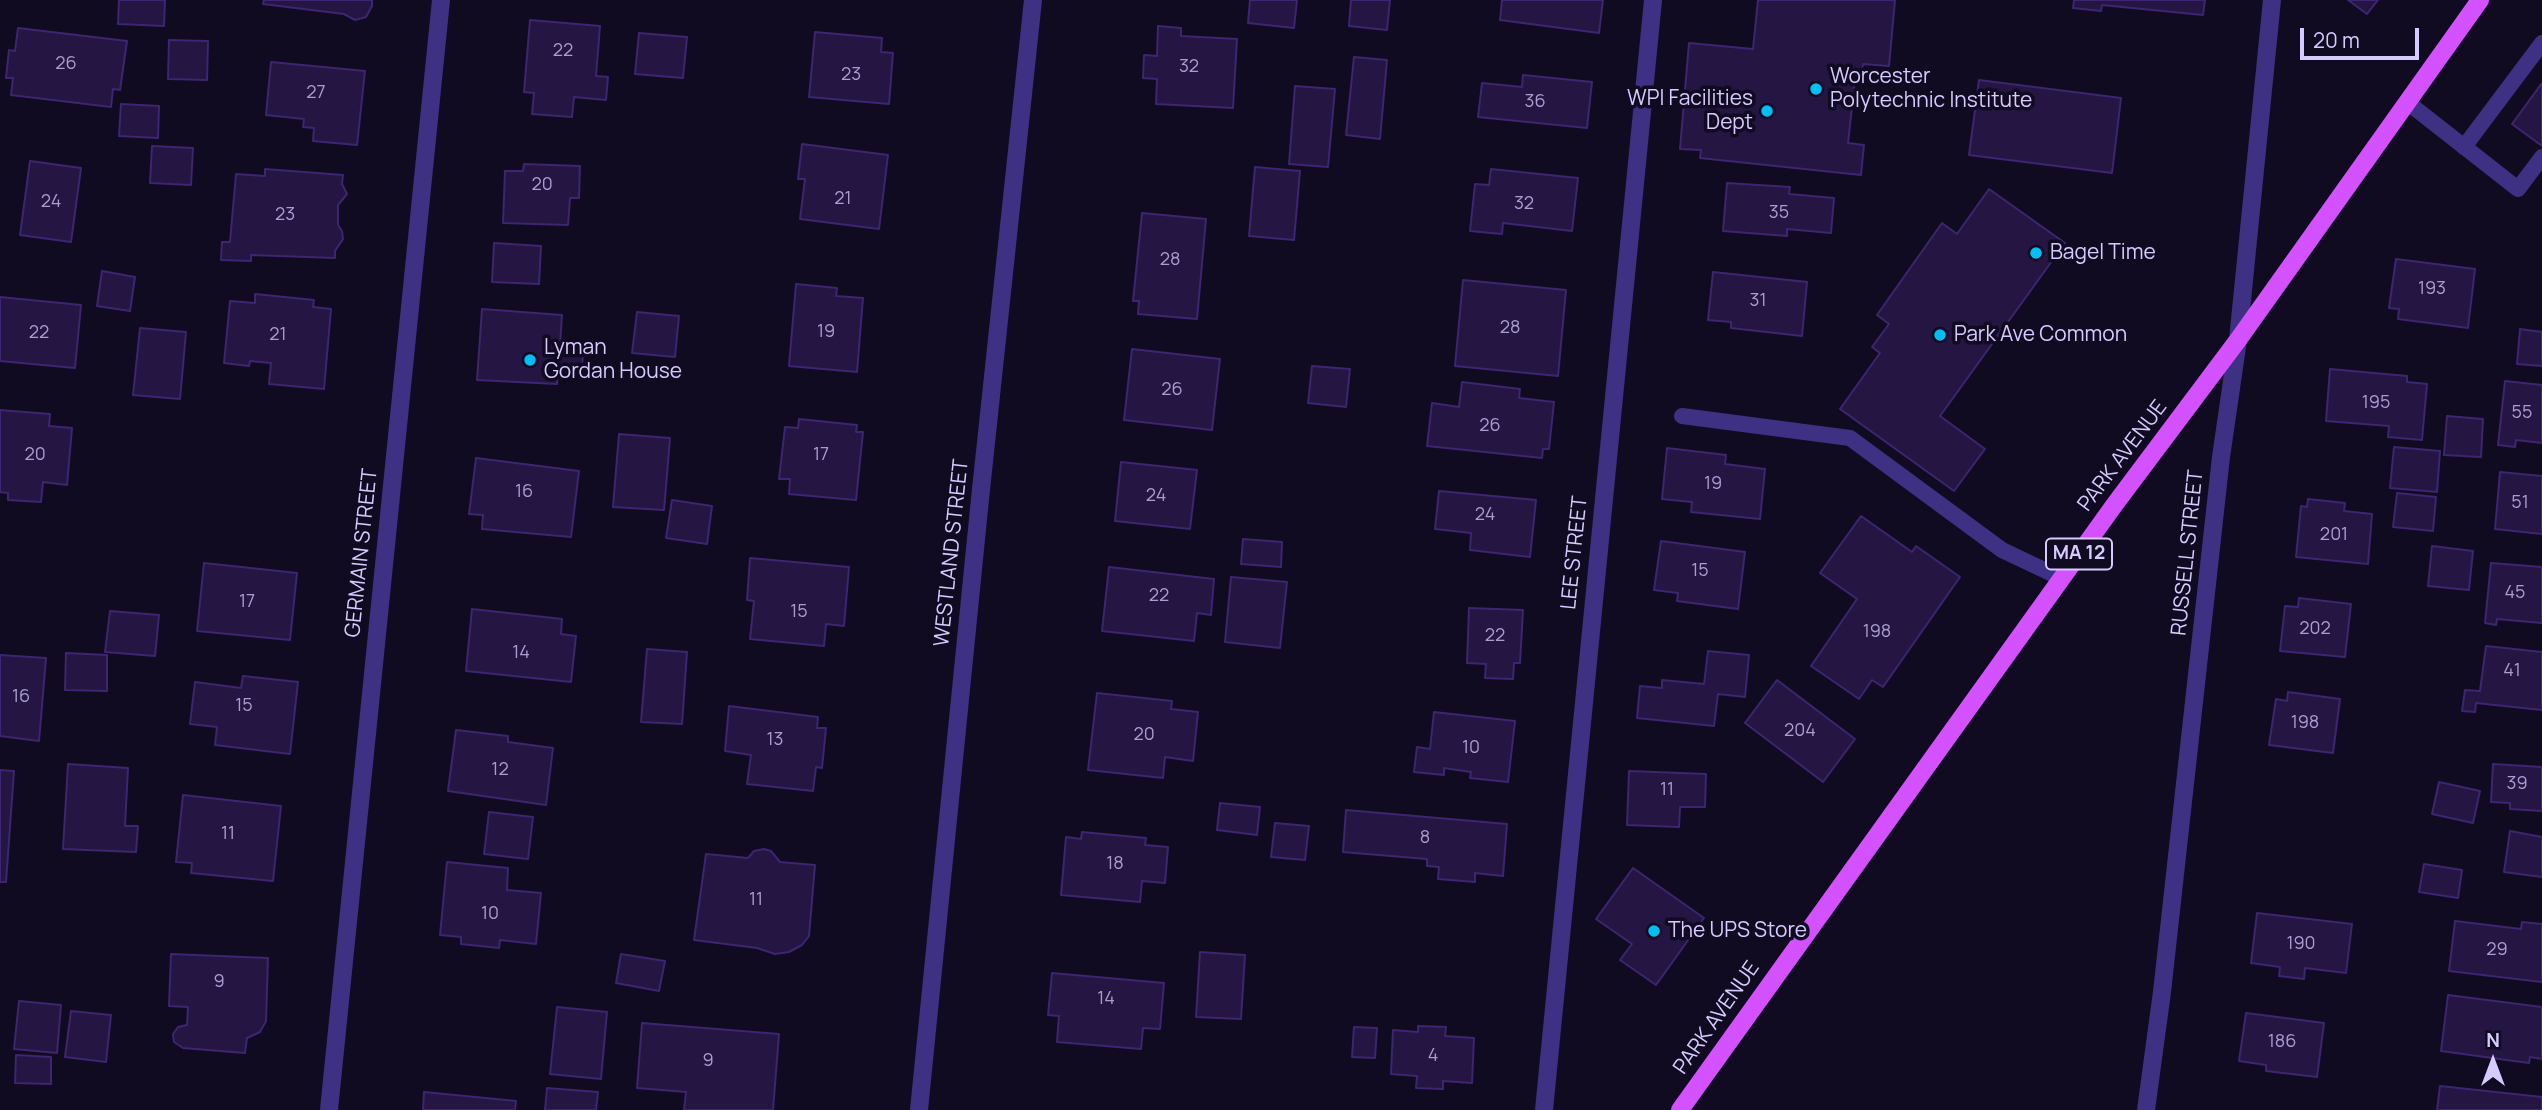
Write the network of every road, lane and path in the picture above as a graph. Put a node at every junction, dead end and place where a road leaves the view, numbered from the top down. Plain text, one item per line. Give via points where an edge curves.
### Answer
1 (441, 0) edge
2 (1033, 0) edge
3 (1653, 0) edge
4 (2272, 0) edge
5 (2480, 0) edge
6 (2542, 43) edge
7 (2407, 103) junction
8 (2464, 147) junction
9 (2542, 157) edge
10 (2238, 340) junction
11 (1682, 416) dead end
12 (2062, 578) junction
13 (329, 1110) edge
14 (919, 1110) edge
15 (1544, 1110) edge
16 (1680, 1110) edge
17 (2146, 1110) edge

1 - 13 street, GERMAIN STREET
2 - 14 street, WESTLAND STREET
3 - 15 street, LEE STREET
4 - 10 street, RUSSELL STREET
5 - 7 main road, PARK AVENUE / MA 12
6 - 8 lane
7 - 8 lane
7 - 10 main road, PARK AVENUE / MA 12
8 - 9 lane via 2518,188
10 - 12 main road, PARK AVENUE / MA 12
10 - 17 street, RUSSELL STREET
11 - 12 lane via 1850,438 2003,550
12 - 16 main road, PARK AVENUE / MA 12

